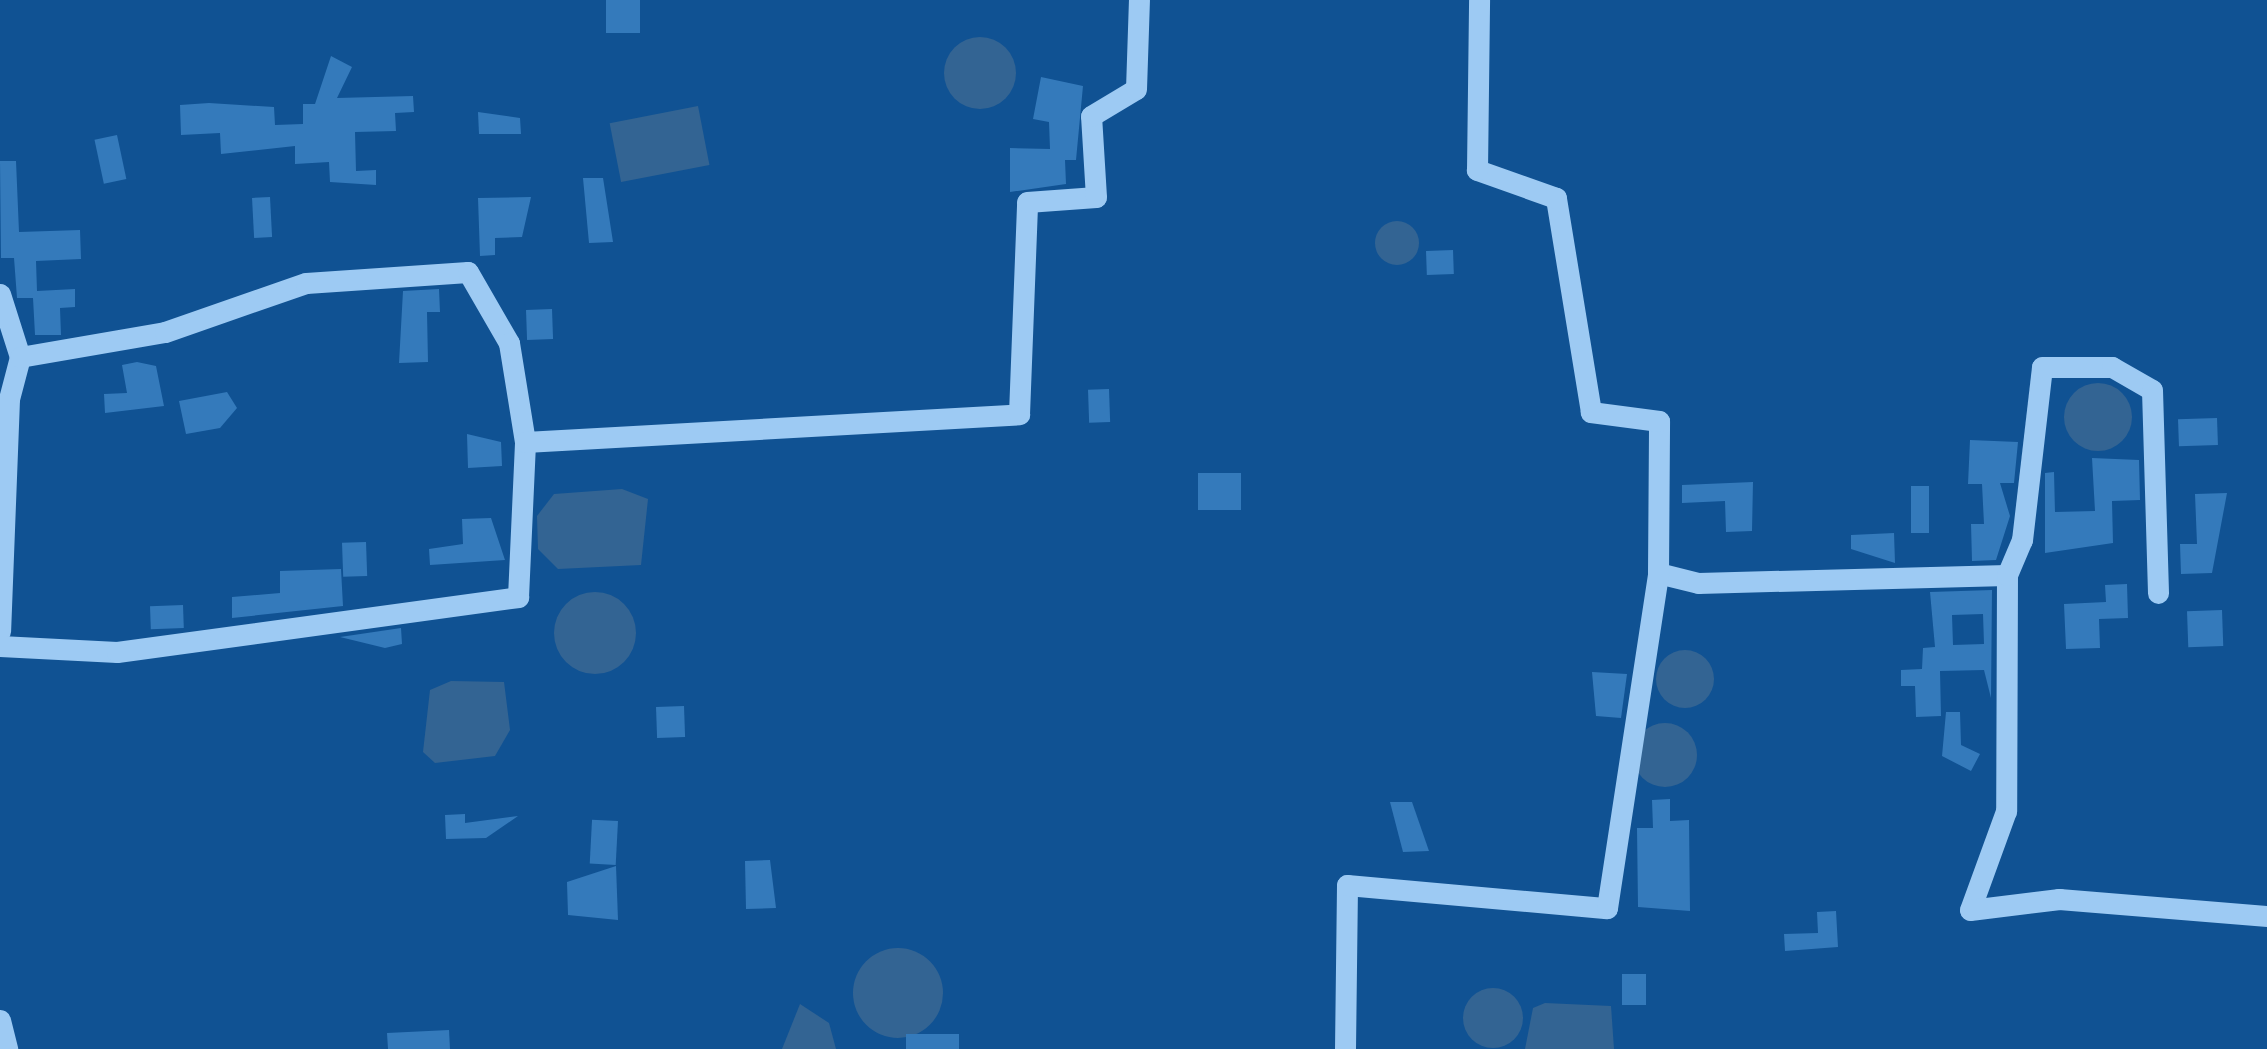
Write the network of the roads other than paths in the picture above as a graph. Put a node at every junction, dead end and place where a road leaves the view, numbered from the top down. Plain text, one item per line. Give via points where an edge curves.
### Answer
1 (1139, 0) edge
2 (1479, 0) edge
3 (0, 294) edge
4 (20, 357) junction
5 (525, 442) junction
6 (1658, 573) junction
7 (2007, 575) junction
8 (2158, 593) dead end
9 (0, 631) edge
10 (0, 646) edge
11 (2267, 916) edge
12 (0, 1020) edge
13 (7, 1049) edge
14 (1345, 1049) edge

1 - 5 street via 1136,88 1091,116 1096,197 1027,202 1019,414
2 - 6 street via 1477,170 1556,198 1591,412 1659,422
3 - 4 street
4 - 5 street via 165,332 306,284 468,272 509,343
4 - 9 street via 8,399
5 - 10 street via 518,597 117,652
6 - 7 street via 1698,583
6 - 14 street via 1607,908 1347,885
7 - 8 street via 2022,540 2042,367 2112,367 2152,390
7 - 11 street via 2006,811 1970,910 2060,899
12 - 13 street

